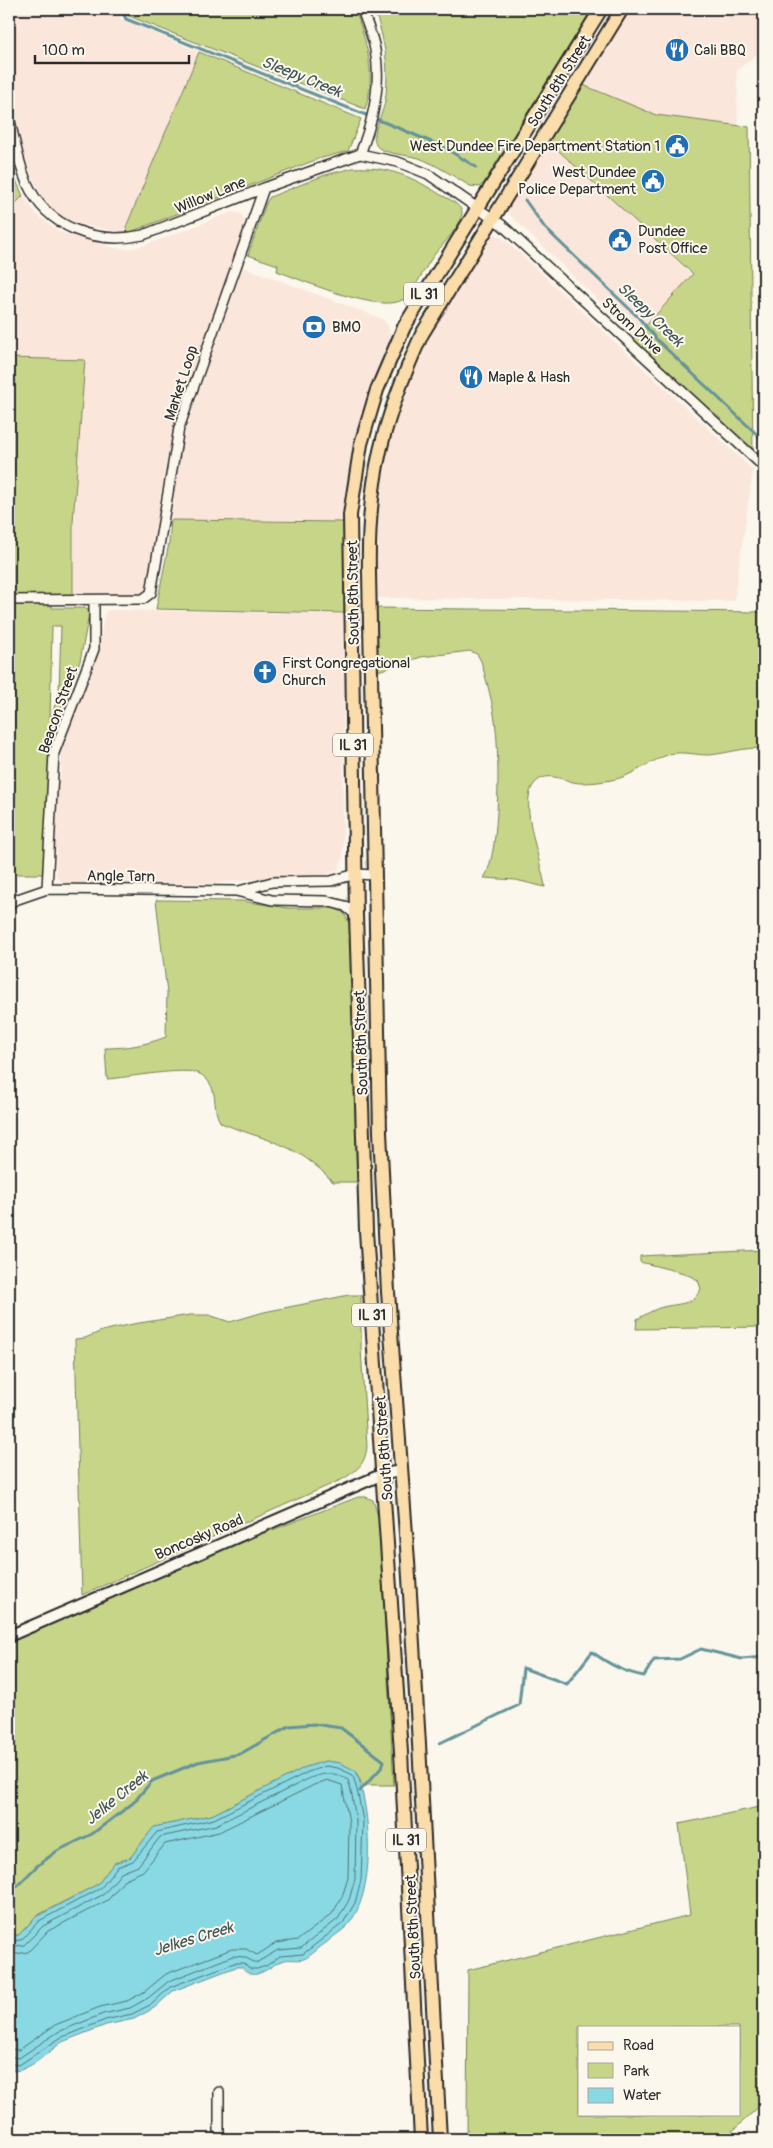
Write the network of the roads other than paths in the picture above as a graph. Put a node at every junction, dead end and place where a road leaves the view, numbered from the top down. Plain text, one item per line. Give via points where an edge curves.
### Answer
1 (362, 9) edge
2 (601, 9) edge
3 (622, 9) edge
4 (9, 116) edge
5 (360, 154) junction
6 (264, 188) junction
7 (477, 208) junction
8 (492, 218) junction
9 (764, 467) edge
10 (9, 600) edge
11 (94, 600) junction
12 (356, 874) junction
13 (374, 875) junction
14 (47, 889) junction
15 (236, 891) junction
16 (9, 904) edge
17 (356, 915) junction
18 (402, 1471) junction
19 (383, 1474) junction
20 (9, 1636) edge
21 (219, 2092) dead end
22 (219, 2139) edge
23 (421, 2139) edge
24 (440, 2139) edge

1 - 5 street via 375,50 377,92
2 - 7 main road, South 8th Street / IL 31
3 - 8 main road, South 8th Street
4 - 6 street, Willow Lane via 22,170 37,201 53,218 82,233 116,238 143,236
5 - 6 street, Willow Lane
5 - 7 street via 415,167
6 - 11 street, Market Loop via 180,428 151,594 143,600
7 - 8 street, Strom Drive
7 - 12 main road, South 8th Street / IL 31 via 404,327 377,390 361,444 351,510 349,557
8 - 9 street, Strom Drive
8 - 13 main road, South 8th Street via 422,334 392,403 375,467 368,536
10 - 11 street
11 - 14 street, Beacon Street via 94,648 54,753
12 - 13 street, Angle Tarn
12 - 15 street, Angle Tarn via 331,881 272,882
12 - 17 main road, South 8th Street / IL 31
13 - 18 main road, South 8th Street via 380,1132
14 - 15 street, Angle Tarn
14 - 16 street, Angle Tarn
15 - 17 street, Angle Tarn via 272,900 326,901 345,906
17 - 19 main road, South 8th Street / IL 31 via 366,1231
18 - 19 street, Boncosky Road
18 - 24 main road, South 8th Street
19 - 20 street, Boncosky Road
19 - 23 main road, South 8th Street / IL 31
21 - 22 street

